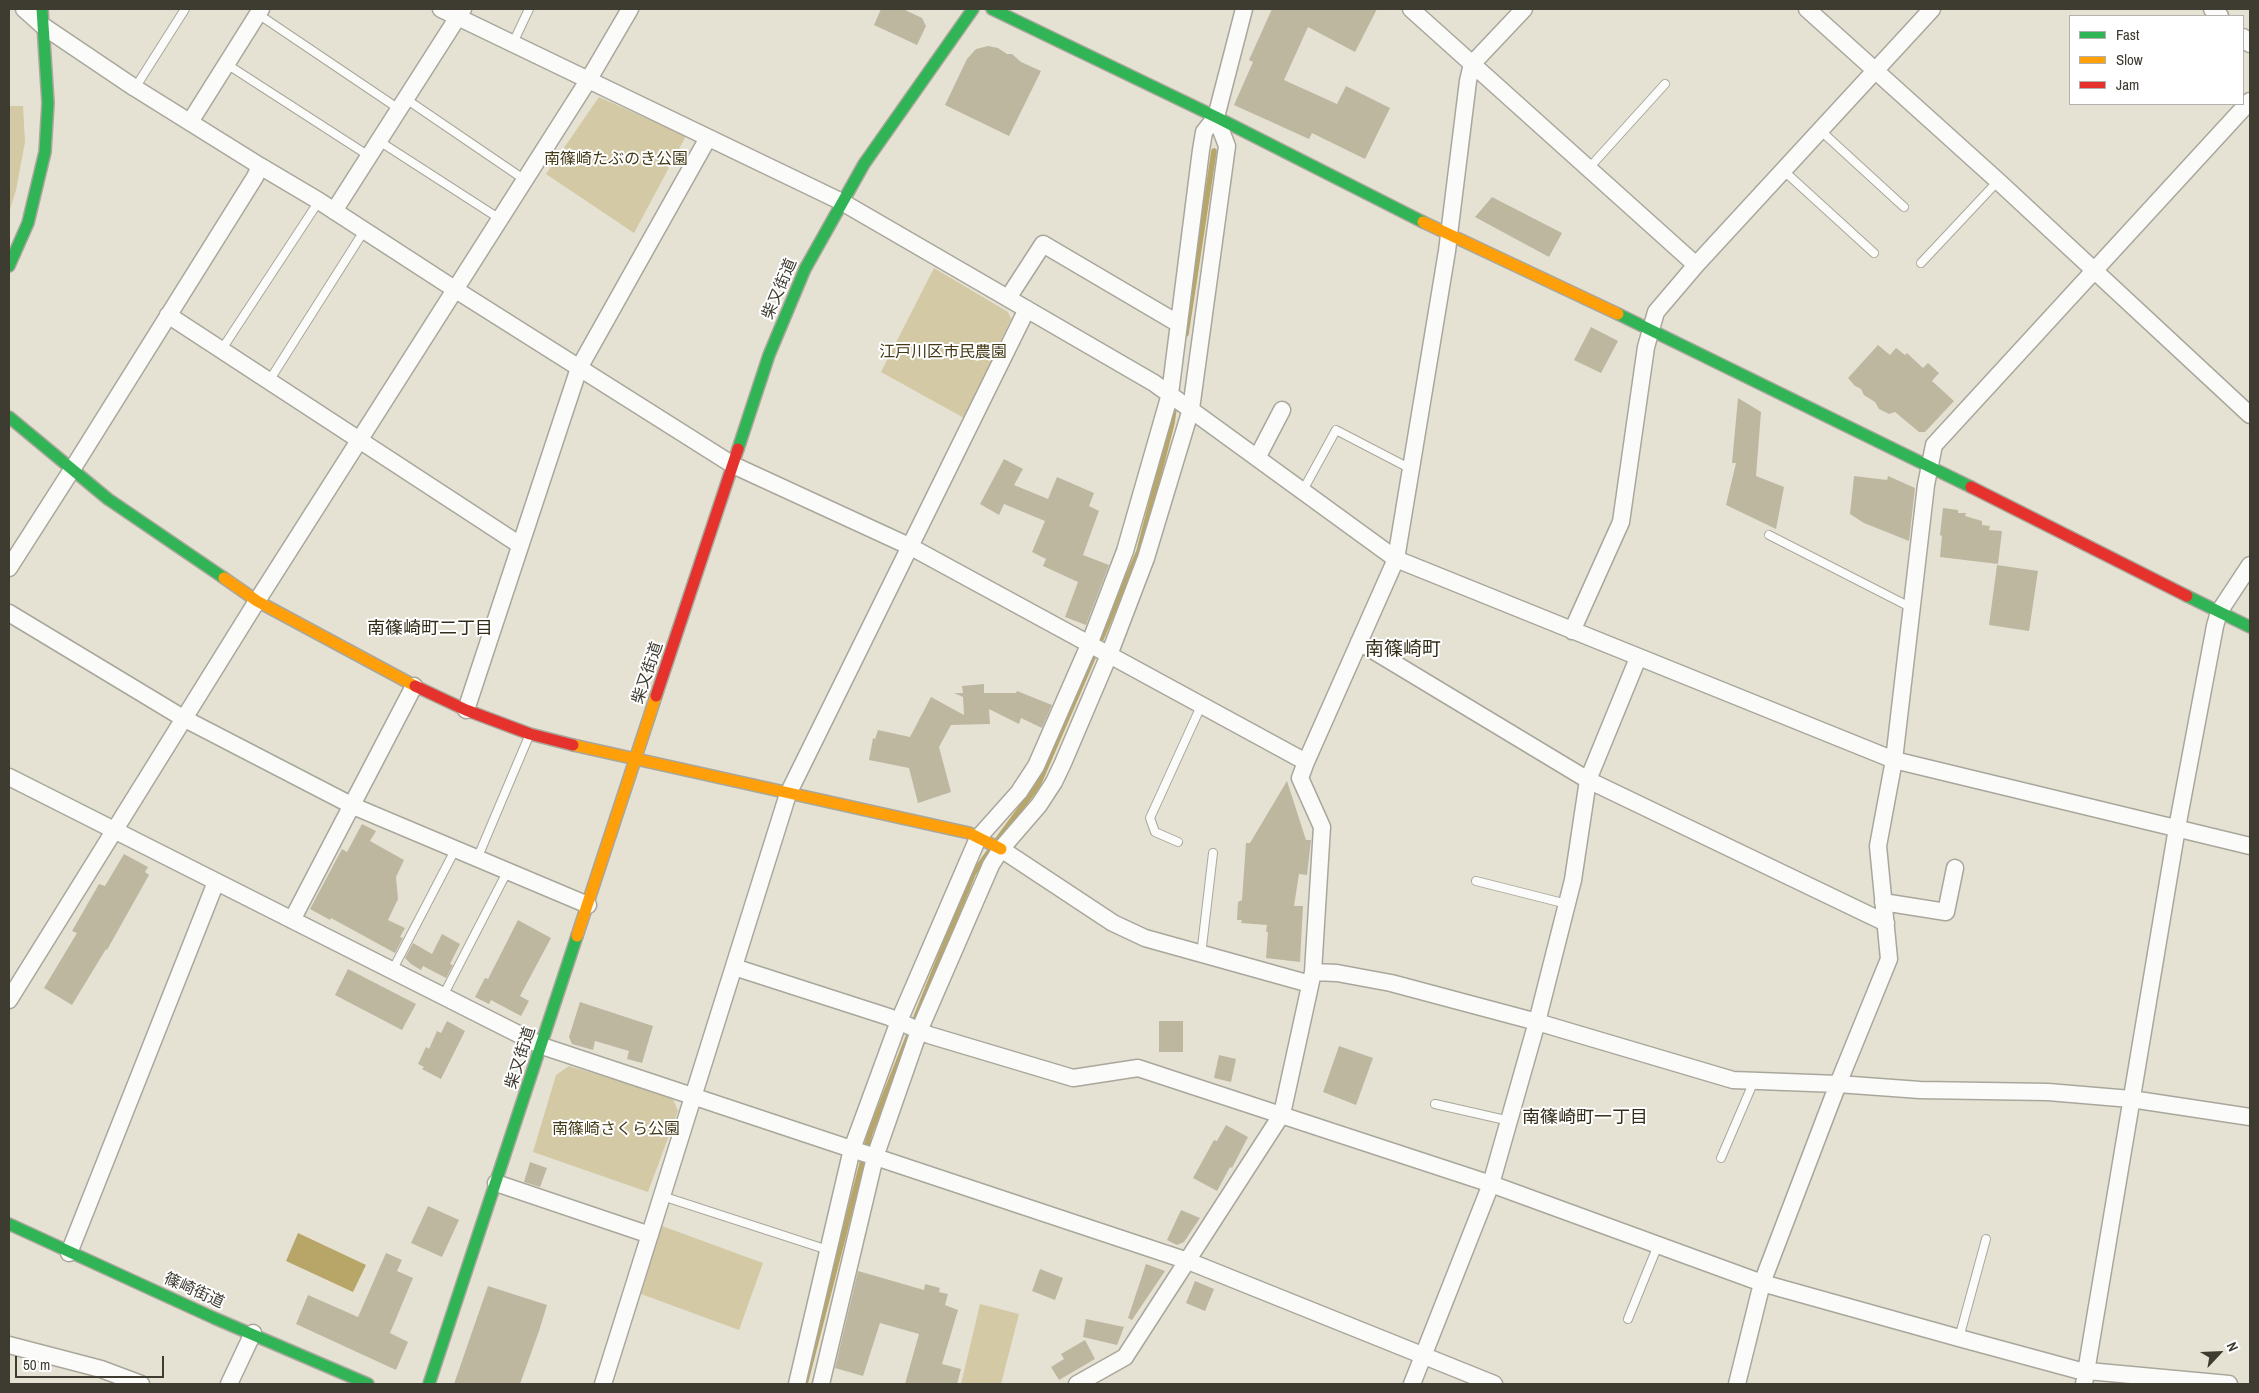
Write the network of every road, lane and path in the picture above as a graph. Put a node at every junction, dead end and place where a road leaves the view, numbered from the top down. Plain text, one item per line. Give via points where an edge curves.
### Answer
1 (24, 9) edge
2 (42, 9) edge
3 (185, 9) edge
4 (442, 9) edge
5 (529, 9) edge
6 (630, 9) edge
7 (973, 9) edge
8 (992, 9) edge
9 (1244, 9) edge
10 (1411, 9) edge
11 (1524, 9) edge
12 (1808, 9) edge
13 (1932, 9) edge
14 (260, 11) edge
15 (461, 13) edge
16 (43, 26) junction
17 (513, 43) junction
18 (226, 63) junction
19 (1472, 64) junction
20 (1874, 70) junction
21 (588, 79) junction
22 (1665, 84) dead end
23 (135, 88) junction
24 (2250, 101) edge
25 (402, 104) junction
26 (1216, 117) junction
27 (190, 122) junction
28 (1821, 131) junction
29 (708, 138) junction
30 (379, 141) junction
31 (369, 156) junction
32 (260, 166) junction
33 (1589, 168) junction
34 (1784, 171) junction
35 (525, 180) junction
36 (1998, 180) junction
37 (319, 201) junction
38 (842, 202) junction
39 (1904, 207) dead end
40 (334, 211) junction
41 (500, 219) junction
42 (364, 231) junction
43 (1449, 235) junction
44 (1874, 253) dead end
45 (1921, 263) dead end
46 (1696, 265) junction
47 (9, 266) edge
48 (2094, 272) junction
49 (456, 290) junction
50 (1008, 298) junction
51 (1027, 309) junction
52 (168, 315) junction
53 (1179, 324) junction
54 (1649, 329) junction
55 (222, 350) junction
56 (579, 368) junction
57 (269, 381) junction
58 (1170, 394) junction
59 (1192, 409) junction
60 (1282, 410) dead end
61 (2250, 415) edge
62 (9, 417) edge
63 (360, 440) junction
64 (1257, 458) junction
65 (733, 465) junction
66 (1929, 466) junction
67 (73, 468) junction
68 (1411, 469) junction
69 (1302, 492) junction
70 (1769, 535) dead end
71 (520, 544) junction
72 (911, 547) junction
73 (1396, 559) junction
74 (2250, 565) edge
75 (9, 568) edge
76 (257, 600) junction
77 (1912, 608) junction
78 (9, 612) edge
79 (2219, 612) junction
80 (2250, 628) edge
81 (1572, 631) junction
82 (1359, 642) junction
83 (1089, 645) junction
84 (1109, 656) junction
85 (1638, 658) junction
86 (414, 686) junction
87 (1201, 706) junction
88 (466, 710) junction
89 (183, 718) junction
90 (530, 734) junction
91 (635, 760) junction
92 (1894, 760) junction
93 (1306, 762) junction
94 (9, 777) edge
95 (1588, 780) junction
96 (788, 794) junction
97 (353, 806) junction
98 (2177, 828) junction
99 (114, 830) junction
100 (1178, 842) dead end
101 (991, 844) junction
102 (2250, 846) edge
103 (455, 850) junction
104 (1213, 852) dead end
105 (476, 859) junction
106 (1955, 868) dead end
107 (508, 872) junction
108 (1476, 881) dead end
109 (216, 882) junction
110 (1884, 902) junction
111 (1567, 904) junction
112 (588, 905) junction
113 (292, 920) junction
114 (1886, 923) junction
115 (1200, 955) junction
116 (734, 967) junction
117 (392, 970) junction
118 (16, 972) edge
119 (1311, 978) junction
120 (443, 996) junction
121 (9, 1000) edge
122 (1537, 1022) junction
123 (909, 1026) junction
124 (542, 1046) junction
125 (1754, 1081) junction
126 (1838, 1084) junction
127 (693, 1095) junction
128 (2131, 1099) junction
129 (1435, 1104) dead end
130 (1282, 1114) junction
131 (2250, 1117) edge
132 (1510, 1121) junction
133 (863, 1153) junction
134 (1721, 1158) dead end
135 (496, 1183) junction
136 (1491, 1184) junction
137 (662, 1196) junction
138 (9, 1224) edge
139 (650, 1236) junction
140 (1986, 1239) dead end
141 (1658, 1244) junction
142 (828, 1250) junction
143 (69, 1253) junction
144 (1188, 1261) junction
145 (1762, 1283) junction
146 (1628, 1319) dead end
147 (253, 1333) junction
148 (1959, 1338) junction
149 (9, 1345) edge
150 (1424, 1357) junction
151 (2085, 1378) edge
152 (141, 1384) edge
153 (229, 1384) edge
154 (368, 1384) edge
155 (430, 1384) edge
156 (603, 1384) edge
157 (797, 1384) edge
158 (820, 1384) edge
159 (1077, 1384) edge
160 (1412, 1384) edge
161 (1494, 1384) edge
162 (1736, 1384) edge
163 (2229, 1384) edge

1 - 16 street
2 - 16 street
3 - 23 lane
4 - 15 street
5 - 17 lane
6 - 21 street
7 - 38 street, 柴又街道 via 864,164
8 - 26 street
9 - 26 street
10 - 19 street
11 - 19 street
12 - 20 street
13 - 20 street
14 - 18 street
14 - 25 lane
15 - 17 street
15 - 25 street
16 - 23 street
16 - 47 street via 48,103 45,152 28,223
17 - 21 street
18 - 27 street
18 - 31 lane
19 - 33 street
19 - 43 street
20 - 28 street
20 - 36 street
21 - 29 street
21 - 35 street
22 - 33 lane
23 - 27 street
24 - 48 street
25 - 30 street
25 - 35 lane
26 - 43 street
26 - 53 street via 1204,132
26 - 59 street via 1227,146
27 - 32 street
28 - 34 street
28 - 39 lane
29 - 38 street
29 - 56 street
30 - 31 street
30 - 41 lane
31 - 40 street
32 - 37 street
32 - 52 street
33 - 46 street
34 - 44 lane
34 - 46 street
35 - 41 street
36 - 45 lane
36 - 48 street
37 - 40 street
37 - 55 lane
38 - 50 street
38 - 65 street, 柴又街道 via 805,269 769,356
40 - 42 street
41 - 49 street
42 - 49 street
42 - 57 lane
43 - 54 street
43 - 68 street
46 - 54 street via 1656,312
48 - 61 street
48 - 66 street via 1934,445
49 - 56 street
49 - 63 street
50 - 51 street
50 - 53 street via 1043,244
51 - 58 street
51 - 72 street
52 - 55 street
52 - 67 street
53 - 58 street
54 - 66 street
54 - 81 street via 1621,522
55 - 57 street
56 - 65 street
56 - 71 street
57 - 63 street
58 - 59 street
58 - 83 street via 1125,551
59 - 64 street
59 - 84 street via 1146,558
60 - 64 street
62 - 67 street
63 - 71 street
63 - 76 street
64 - 69 street
65 - 72 street
65 - 91 street, 柴又街道
66 - 77 street
66 - 79 street
67 - 75 street
67 - 76 street via 108,499
68 - 69 lane via 1336,430
68 - 73 street
69 - 73 street
70 - 77 lane
71 - 88 street
72 - 83 street
72 - 96 street
73 - 81 street
73 - 82 street
74 - 79 street
76 - 86 street
76 - 89 street
77 - 92 street
78 - 89 street
79 - 80 street
79 - 98 street
81 - 85 street
82 - 93 street
82 - 95 street
83 - 84 street
83 - 101 street via 1036,766
84 - 87 street
84 - 101 street via 1054,782 1038,805
85 - 92 street
85 - 95 street
86 - 88 street
86 - 97 street
87 - 93 street
87 - 100 lane via 1150,818 1155,832
88 - 90 street
89 - 97 street
89 - 99 street
90 - 91 street
90 - 105 lane
91 - 96 street
91 - 112 street, 柴又街道
92 - 98 street
92 - 110 street via 1878,846
93 - 119 street via 1300,778 1322,827
94 - 99 street
95 - 111 street
95 - 114 street
96 - 101 street via 969,833
96 - 116 street
97 - 103 street
97 - 113 street
98 - 102 street
98 - 128 street
99 - 109 street
99 - 118 street
101 - 115 street via 1113,923 1145,938
101 - 123 street
101 - 123 street via 991,865
103 - 105 street
103 - 117 lane
104 - 115 lane
105 - 107 street
106 - 110 street via 1946,912
107 - 112 street
107 - 120 lane
108 - 111 lane
109 - 113 street
109 - 143 street
110 - 114 street
111 - 122 street
112 - 124 street, 柴又街道
113 - 117 street
114 - 126 street via 1889,959
115 - 119 street
116 - 123 street
116 - 127 street
117 - 120 street
118 - 121 street
119 - 122 street via 1337,973 1391,983
119 - 130 street
120 - 124 street
122 - 125 street via 1733,1080
122 - 132 street
123 - 130 street via 1073,1078 1138,1068
123 - 133 street
123 - 133 street
124 - 127 street
124 - 135 street, 柴又街道
125 - 126 street
125 - 134 lane
126 - 128 street via 1920,1090 2048,1092
126 - 145 street
127 - 133 street
127 - 137 street
128 - 131 street
128 - 151 street
129 - 132 lane
130 - 136 street
130 - 144 street
132 - 136 street
133 - 142 street
133 - 144 street
133 - 158 street
135 - 139 street
135 - 155 street, 柴又街道
136 - 141 street
136 - 150 street
137 - 139 street
137 - 142 lane
138 - 143 street, 篠崎街道
139 - 156 street
140 - 148 lane
141 - 145 street
141 - 146 lane
142 - 157 street
143 - 147 street, 篠崎街道
144 - 150 street
144 - 159 street via 1125,1357
145 - 148 street
145 - 162 street
147 - 153 street
147 - 154 street, 篠崎街道
148 - 151 street
149 - 152 street via 101,1369
150 - 160 street
150 - 161 street
151 - 163 street

